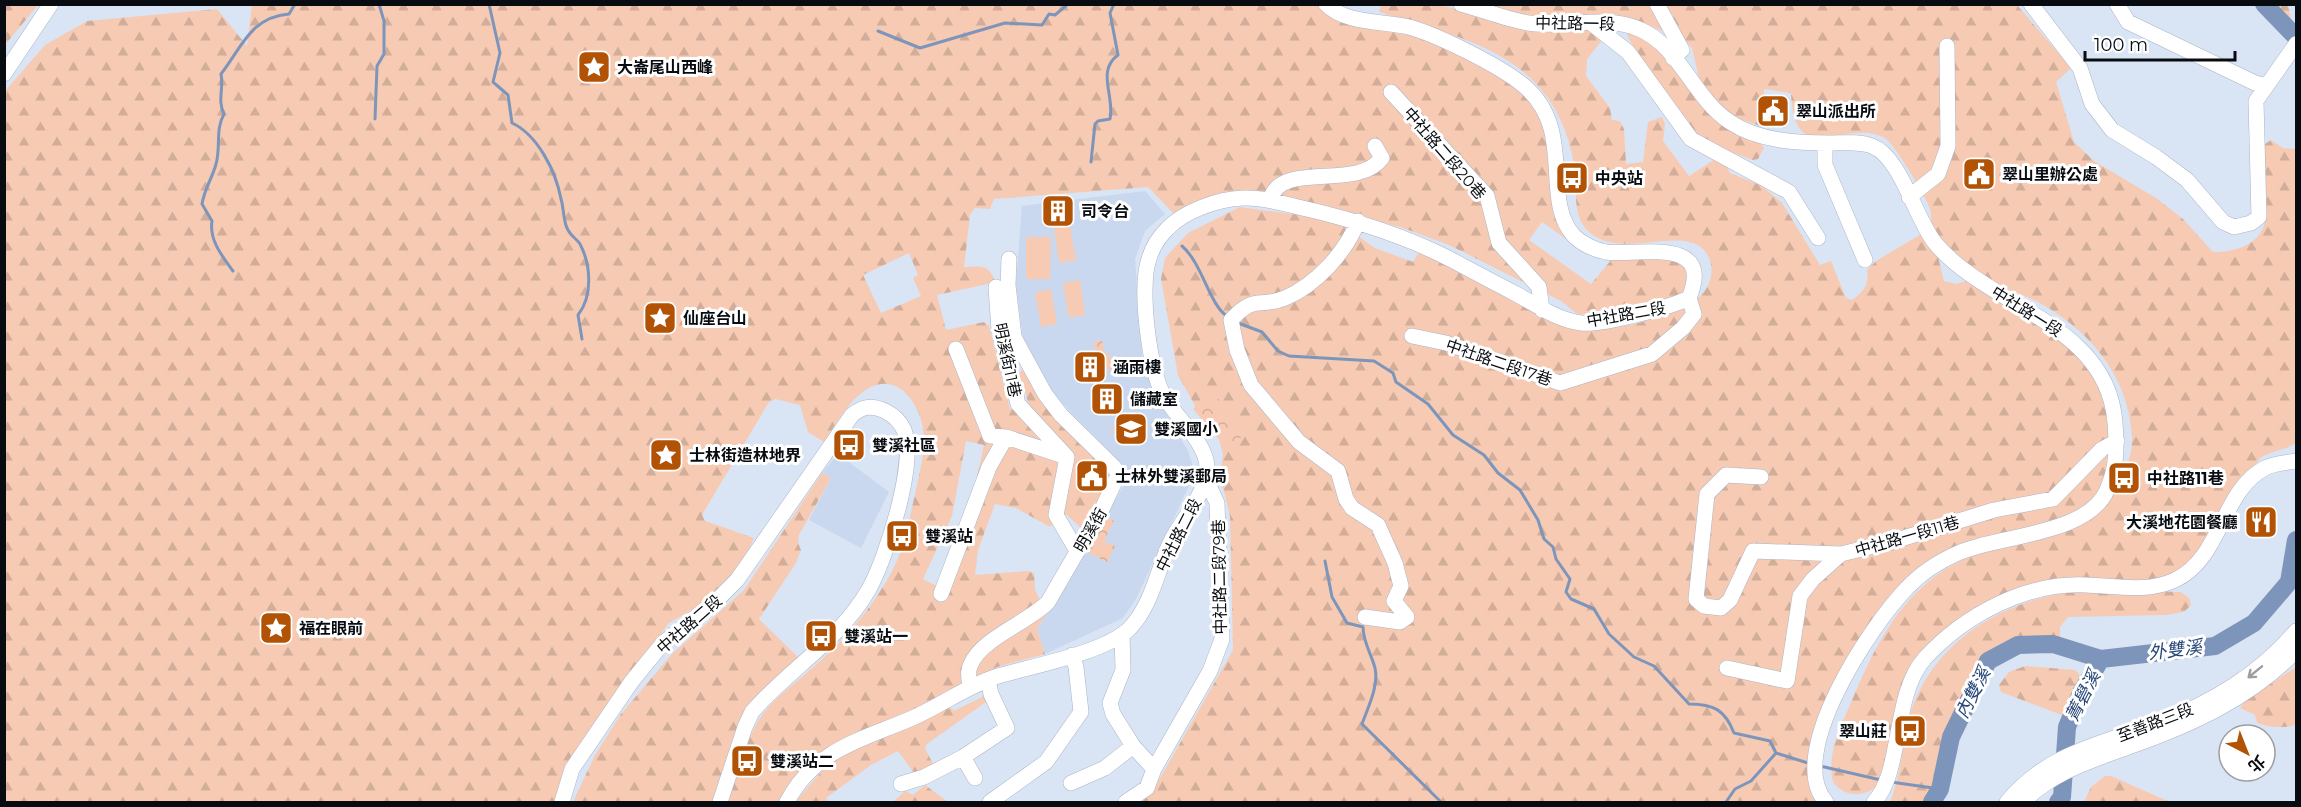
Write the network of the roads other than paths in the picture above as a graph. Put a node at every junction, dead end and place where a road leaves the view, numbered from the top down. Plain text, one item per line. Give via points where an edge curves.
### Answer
1 (51, 4) edge
2 (1326, 4) edge
3 (1461, 4) edge
4 (1657, 4) edge
5 (2031, 4) edge
6 (2117, 4) edge
7 (1591, 23) junction
8 (2296, 44) edge
9 (1947, 46) dead end
10 (1673, 58) junction
11 (4, 74) edge
12 (2270, 80) junction
13 (1390, 92) dead end
14 (1825, 143) junction
15 (1375, 146) dead end
16 (1908, 197) junction
17 (1270, 200) junction
18 (1358, 221) junction
19 (1818, 238) dead end
20 (1009, 259) dead end
21 (1865, 260) dead end
22 (996, 287) dead end
23 (1689, 298) junction
24 (1542, 310) junction
25 (1412, 336) dead end
26 (956, 349) dead end
27 (1006, 436) junction
28 (2116, 441) junction
29 (1066, 457) junction
30 (2290, 462) edge
31 (1761, 477) dead end
32 (1206, 479) junction
33 (1077, 551) junction
34 (1841, 554) junction
35 (941, 594) dead end
36 (1365, 617) dead end
37 (2296, 631) edge
38 (1122, 635) junction
39 (2296, 651) edge
40 (1072, 655) junction
41 (1727, 668) dead end
42 (988, 680) junction
43 (970, 687) junction
44 (1133, 746) junction
45 (2080, 756) junction
46 (963, 757) junction
47 (1154, 769) junction
48 (2056, 769) junction
49 (975, 778) dead end
50 (1071, 783) dead end
51 (901, 784) dead end
52 (562, 802) edge
53 (720, 802) edge
54 (787, 802) edge
55 (990, 802) edge
56 (1126, 802) edge
57 (1826, 802) edge
58 (1874, 802) edge
59 (2007, 802) edge
60 (2023, 802) edge

1 - 11 street
2 - 23 street via 1344,15 1433,35 1521,83 1535,95 1549,118 1564,220 1574,236 1604,252 1674,252 1690,266 1694,277
3 - 7 street, 中社路一段 via 1529,23
4 - 10 street via 1682,50
5 - 12 street via 2080,68 2092,104 2112,130 2187,180 2223,222 2234,227 2259,217 2255,111 2256,101
6 - 12 street via 2128,22 2255,83
7 - 10 street, 中社路一段 via 1643,30
7 - 19 street via 1628,52 1691,139 1790,192
8 - 12 street
9 - 16 street via 1948,146 1938,174
10 - 14 street, 中社路一段 via 1705,100 1747,132 1782,140
13 - 24 street, 中社路二段20巷 via 1487,196 1499,243 1539,287
14 - 16 street, 中社路一段 via 1874,146 1887,156
14 - 21 street via 1825,165
15 - 17 street via 1382,158 1364,173 1283,182 1272,192
16 - 28 street, 中社路一段 via 1933,240 1958,267 2053,326 2091,360 2114,412
17 - 18 street, 中社路二段
17 - 32 street, 中社路二段 via 1227,200 1184,216 1168,227 1148,261 1145,278 1154,371 1162,392 1202,449
18 - 24 street, 中社路二段 via 1405,236
18 - 36 street via 1352,236 1307,287 1282,299 1246,304 1231,320 1237,350 1251,385 1299,442 1338,471 1352,508 1378,525 1401,586 1394,601 1407,617 1400,622
20 - 33 street, 明溪街 via 1014,337 1045,394 1118,475
22 - 29 street, 明溪街11巷 via 999,330 1018,404
23 - 24 street, 中社路二段 via 1671,307 1584,324
23 - 25 street, 中社路二段17巷 via 1694,314 1652,354 1560,383 1446,343
26 - 27 street via 990,436
27 - 29 street
27 - 35 street via 989,467
28 - 34 street, 中社路一段11巷 via 2102,449 2053,499 1994,510
28 - 57 street, 中社路一段 via 2116,467 2105,496 2085,516 1956,554 1908,586 1879,621 1834,698 1821,731 1813,766 1816,786
29 - 33 street via 1056,515
30 - 58 street via 2265,468 2250,481 2238,495 2210,547 2194,567 2177,579 2145,587 2056,585 2028,592 1996,606 1939,644 1923,661 1906,694 1887,778
31 - 34 street, 中社路一段11巷 via 1726,475 1707,494 1696,599 1704,606 1721,608 1730,600 1753,551
32 - 38 street, 中社路二段 via 1170,544 1143,611
32 - 47 street, 中社路二段79巷 via 1217,502 1222,639 1210,671
33 - 43 street, 明溪街 via 1038,613 1019,622 971,661
34 - 41 street via 1800,596 1787,681
37 -> 45 street, 至善路三段 via 2279,651 2234,687
38 - 40 street, 中社路二段
38 - 44 street via 1124,670 1110,703
39 - 45 street, 至善路三段 via 2275,672 2222,708 2147,740
40 - 42 street, 中社路二段
40 - 55 street via 1081,712 1046,762
42 - 43 street, 中社路二段
42 - 46 street via 1007,728
43 - 54 street, 中社路二段 via 830,754 812,769
44 - 47 street
44 - 50 street via 1105,768
45 - 48 street, 至善路三段
46 - 49 street
46 - 51 street
47 - 56 street, 中社路二段79巷 via 1147,788
48 - 59 street, 至善路三段 via 2030,780
48 - 60 street, 至善路三段
52 - 53 street, 中社路二段 via 572,769 632,681 663,643 737,580 852,415 861,408 879,408 900,422 907,447 905,474 883,558 869,589 839,630 753,712

